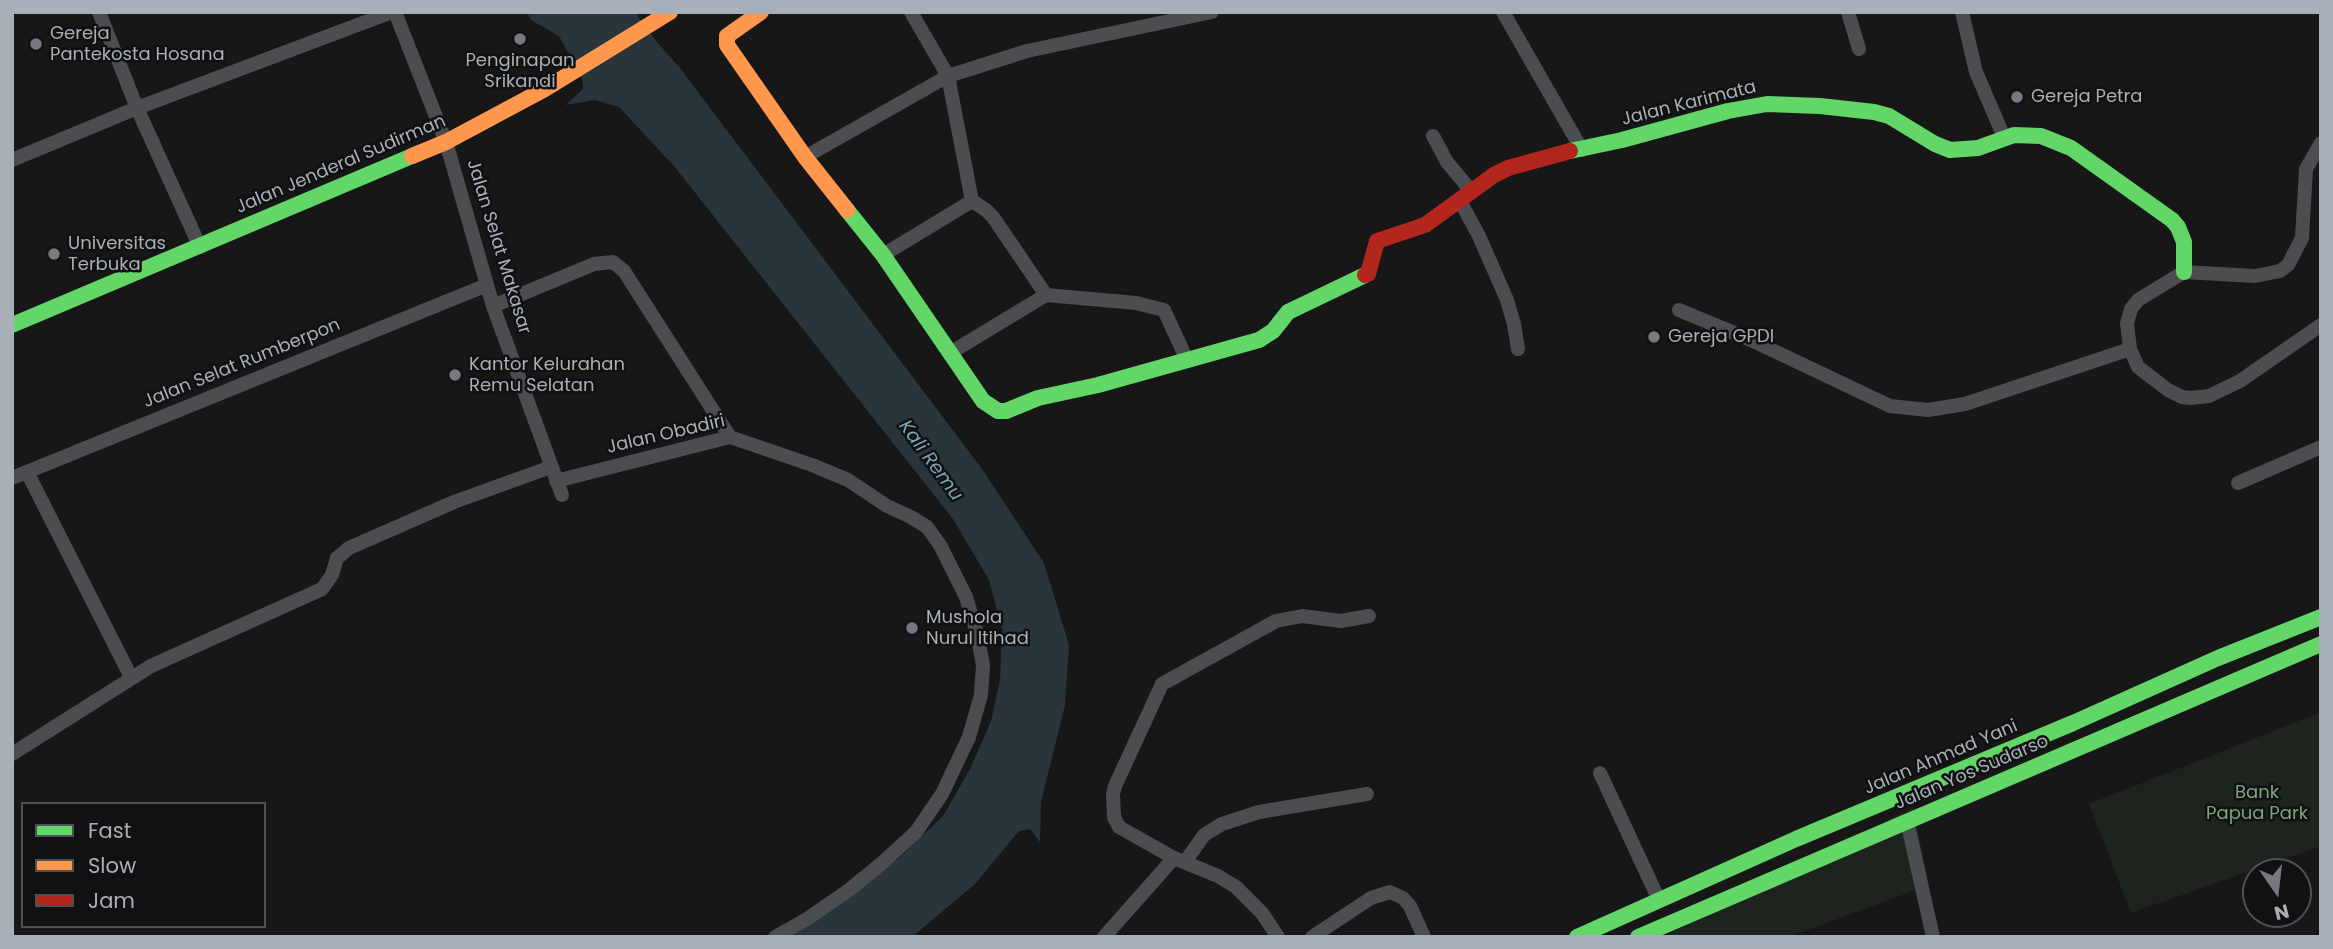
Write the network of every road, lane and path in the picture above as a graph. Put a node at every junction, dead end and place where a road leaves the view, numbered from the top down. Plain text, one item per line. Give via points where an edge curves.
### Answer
1 (99, 12) edge
2 (393, 12) edge
3 (670, 12) edge
4 (761, 12) edge
5 (911, 12) edge
6 (1212, 12) edge
7 (1503, 12) edge
8 (1848, 12) edge
9 (1962, 12) edge
10 (1859, 50) dead end
11 (948, 76) junction
12 (137, 108) junction
13 (1433, 136) dead end
14 (2004, 137) junction
15 (446, 142) junction
16 (2321, 143) edge
17 (1582, 150) junction
18 (806, 157) junction
19 (12, 160) edge
20 (1466, 196) junction
21 (972, 201) junction
22 (200, 247) junction
23 (883, 255) junction
24 (2184, 272) junction
25 (487, 285) junction
26 (1046, 295) junction
27 (494, 306) junction
28 (1679, 310) dead end
29 (12, 324) edge
30 (2321, 325) edge
31 (1518, 349) dead end
32 (2130, 349) junction
33 (950, 353) junction
34 (1187, 360) junction
35 (730, 437) junction
36 (2321, 447) edge
37 (27, 472) junction
38 (12, 478) edge
39 (556, 481) junction
40 (2238, 483) dead end
41 (1369, 616) dead end
42 (2321, 617) edge
43 (2321, 644) edge
44 (131, 677) junction
45 (12, 754) edge
46 (1600, 773) dead end
47 (1367, 794) dead end
48 (1907, 821) junction
49 (1796, 839) junction
50 (1179, 860) junction
51 (1807, 866) junction
52 (1659, 900) junction
53 (775, 937) edge
54 (1104, 937) edge
55 (1278, 937) edge
56 (1312, 937) edge
57 (1424, 937) edge
58 (1577, 937) edge
59 (1638, 937) edge
60 (1933, 937) edge

1 - 12 street
2 - 12 street
2 - 15 street, Jalan Selat Makasar
3 - 15 main road, Jalan Jenderal Sudirman via 545,89
4 - 18 main road via 727,36 726,42
5 - 11 street
6 - 11 street via 1027,51
7 - 17 street
8 - 10 street
9 - 14 street via 1976,72
11 - 18 street
11 - 21 street
12 - 19 street
12 - 22 street
13 - 20 street
14 - 17 main road, Jalan Karimata via 1978,148 1950,150 1874,112 1767,104
14 - 24 main road, Jalan Karimata via 2041,136 2071,148 2141,196 2178,227 2184,242
15 - 22 main road, Jalan Jenderal Sudirman
15 - 25 street, Jalan Selat Makasar
16 - 24 street via 2306,169 2302,238 2288,265 2255,276
17 - 20 main road, Jalan Karimata via 1508,168
18 - 23 main road
20 - 31 street via 1507,300
20 - 34 main road, Jalan Karimata via 1425,225 1377,241 1368,274 1288,312 1266,336
21 - 23 street
21 - 26 street via 993,217
22 - 29 main road, Jalan Jenderal Sudirman
23 - 33 main road
24 - 32 street via 2134,304 2127,323
25 - 27 street, Jalan Selat Makasar
25 - 37 street, Jalan Selat Rumberpon
26 - 33 street
26 - 34 street via 1164,310
27 - 35 street via 594,264 613,262 624,271
27 - 39 street, Jalan Selat Makasar
28 - 32 street via 1890,406 1928,410 1965,404
30 - 32 street via 2240,381 2200,397 2182,397 2153,380 2138,367
33 - 34 main road via 983,401 998,411
35 - 39 street, Jalan Obadiri
35 - 53 street, Jalan Obadiri via 848,480 927,527 966,597 983,665 981,695 968,737 932,811 907,840 849,890
36 - 40 street
37 - 38 street, Jalan Selat Rumberpon
37 - 44 street
39 - 44 street, Jalan Obadiri via 454,502 349,548 337,558 328,583 312,595
41 - 50 street via 1340,621 1302,616 1276,621 1162,684 1115,786 1114,817 1125,831
42 - 49 main road, Jalan Ahmad Yani
43 - 48 main road, Jalan Yos Sudarso
44 - 45 street, Jalan Obadiri
46 - 52 street
47 - 50 street via 1259,812 1222,824 1203,835
48 - 51 main road, Jalan Yos Sudarso
48 - 60 street
49 - 51 main road
49 - 52 main road, Jalan Ahmad Yani
50 - 54 street
50 - 55 street via 1236,887
51 - 59 main road, Jalan Yos Sudarso
52 - 58 main road, Jalan Ahmad Yani
56 - 57 street via 1371,898 1390,892 1410,906

